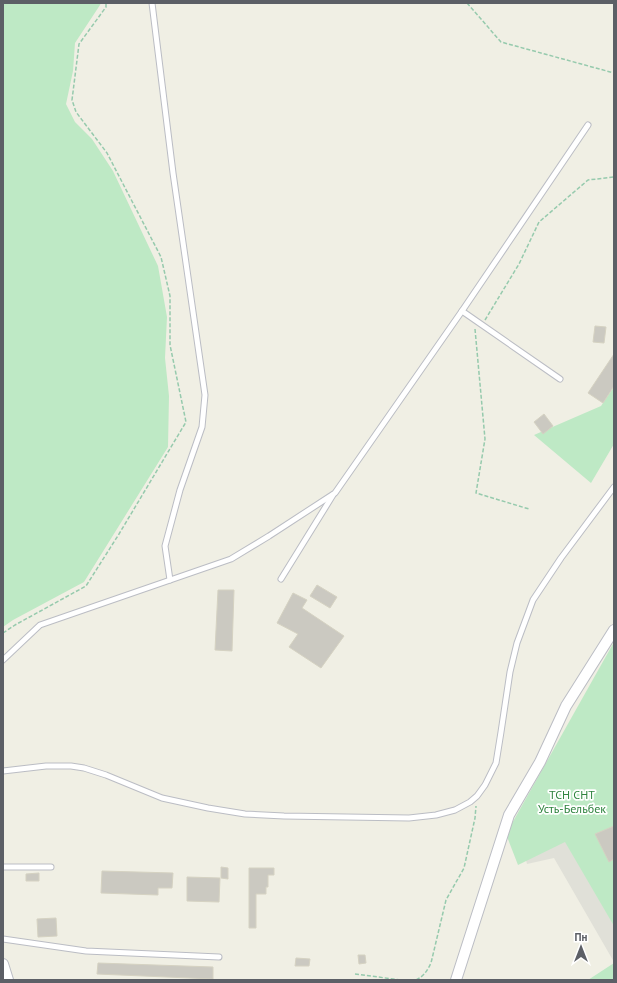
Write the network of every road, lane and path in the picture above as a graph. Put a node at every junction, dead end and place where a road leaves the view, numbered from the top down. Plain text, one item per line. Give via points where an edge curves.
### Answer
1 (106, 3) edge
2 (152, 3) edge
3 (467, 3) edge
4 (614, 72) edge
5 (588, 125) dead end
6 (614, 177) edge
7 (462, 311) junction
8 (474, 319) junction
9 (482, 325) junction
10 (560, 379) dead end
11 (614, 487) edge
12 (335, 492) junction
13 (529, 509) dead end
14 (281, 579) dead end
15 (170, 580) junction
16 (614, 630) edge
17 (3, 633) edge
18 (3, 660) edge
19 (3, 771) edge
20 (477, 796) junction
21 (3, 867) edge
22 (50, 867) dead end
23 (3, 939) edge
24 (219, 957) dead end
25 (3, 964) edge
26 (355, 974) dead end
27 (8, 980) edge
28 (400, 980) edge
29 (416, 980) edge
30 (456, 980) edge

1 - 17 path via 106,7 79,44 72,100 76,112 107,153 161,257 170,296 170,345 186,422 86,586
2 - 15 lane via 205,396 202,427 180,490 165,546
3 - 4 path via 501,42
5 - 7 lane
6 - 9 path via 588,180 539,222 519,264
7 - 8 lane
7 - 12 lane
8 - 9 lane
8 - 13 path via 485,439 476,492
9 - 10 lane
11 - 20 lane via 561,558 534,600 517,643 510,672 496,763
12 - 14 lane
12 - 15 lane via 231,559
15 - 18 lane via 40,625
16 - 30 street via 566,706 540,762 509,815
19 - 20 lane via 46,766 84,768 162,798 245,814 408,818 455,810
20 - 29 path via 464,868 446,900 431,962 427,971
21 - 22 lane
23 - 24 lane via 86,951
25 - 27 street
26 - 28 path

